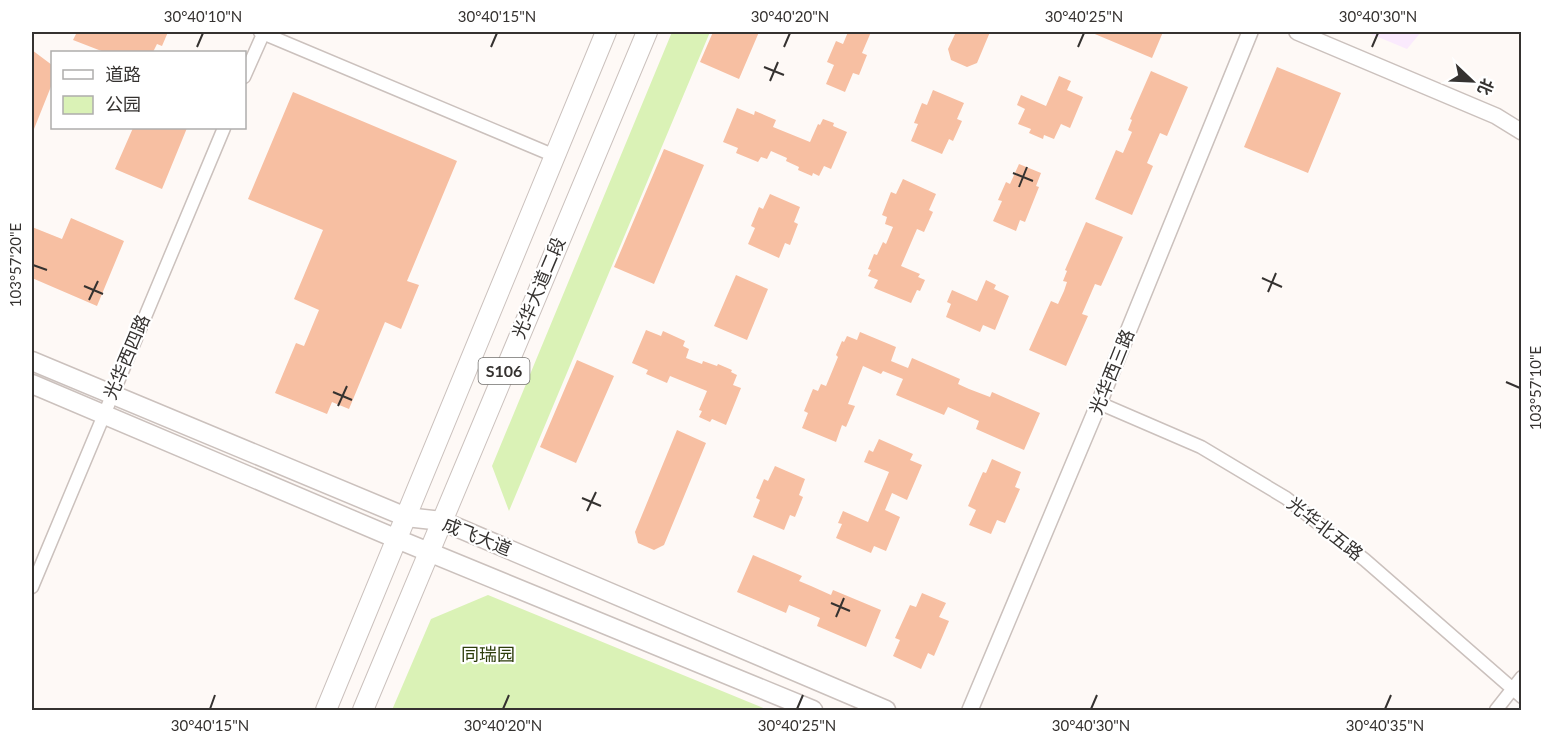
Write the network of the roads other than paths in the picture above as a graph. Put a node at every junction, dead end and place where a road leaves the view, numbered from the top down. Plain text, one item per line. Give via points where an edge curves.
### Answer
1 (262, 32) edge
2 (606, 32) edge
3 (646, 32) edge
4 (1250, 32) edge
5 (1297, 32) edge
6 (246, 73) edge
7 (224, 129) edge
8 (1521, 132) edge
9 (555, 156) junction
10 (32, 361) edge
11 (32, 384) edge
12 (111, 395) junction
13 (1099, 403) junction
14 (103, 415) junction
15 (406, 517) junction
16 (442, 521) junction
17 (397, 539) junction
18 (429, 552) junction
19 (32, 587) edge
20 (1521, 677) edge
21 (1517, 693) edge
22 (326, 711) edge
23 (363, 711) edge
24 (813, 711) edge
25 (886, 711) edge
26 (970, 711) edge
27 (1496, 711) edge

1 - 6 street
1 - 9 street
2 - 9 main road, 光华大道二段 / S106
3 - 16 main road, 光华大道二段 / S106
4 - 13 street, 光华西三路
5 - 8 street via 1496,116
7 - 12 street, 光华西四路
9 - 15 main road, 光华大道二段 / S106
10 - 12 main road, 成飞大道
11 - 14 main road, 成飞大道
12 - 14 street, 光华西四路
12 - 15 main road, 成飞大道
13 - 21 street, 光华北五路 via 1201,447 1286,498 1365,560
13 - 26 street, 光华西三路
14 - 17 main road, 成飞大道
14 - 19 street, 光华西四路
15 - 16 main road, 成飞大道
15 - 17 main road, 光华大道二段 / S106
16 - 18 main road, 光华大道二段 / S106
16 - 25 main road, 成飞大道
17 - 18 main road, 成飞大道
17 - 22 main road, 光华大道二段 / S106
18 - 23 main road, 光华大道二段 / S106
18 - 24 main road, 成飞大道
20 - 21 street
21 - 27 street

